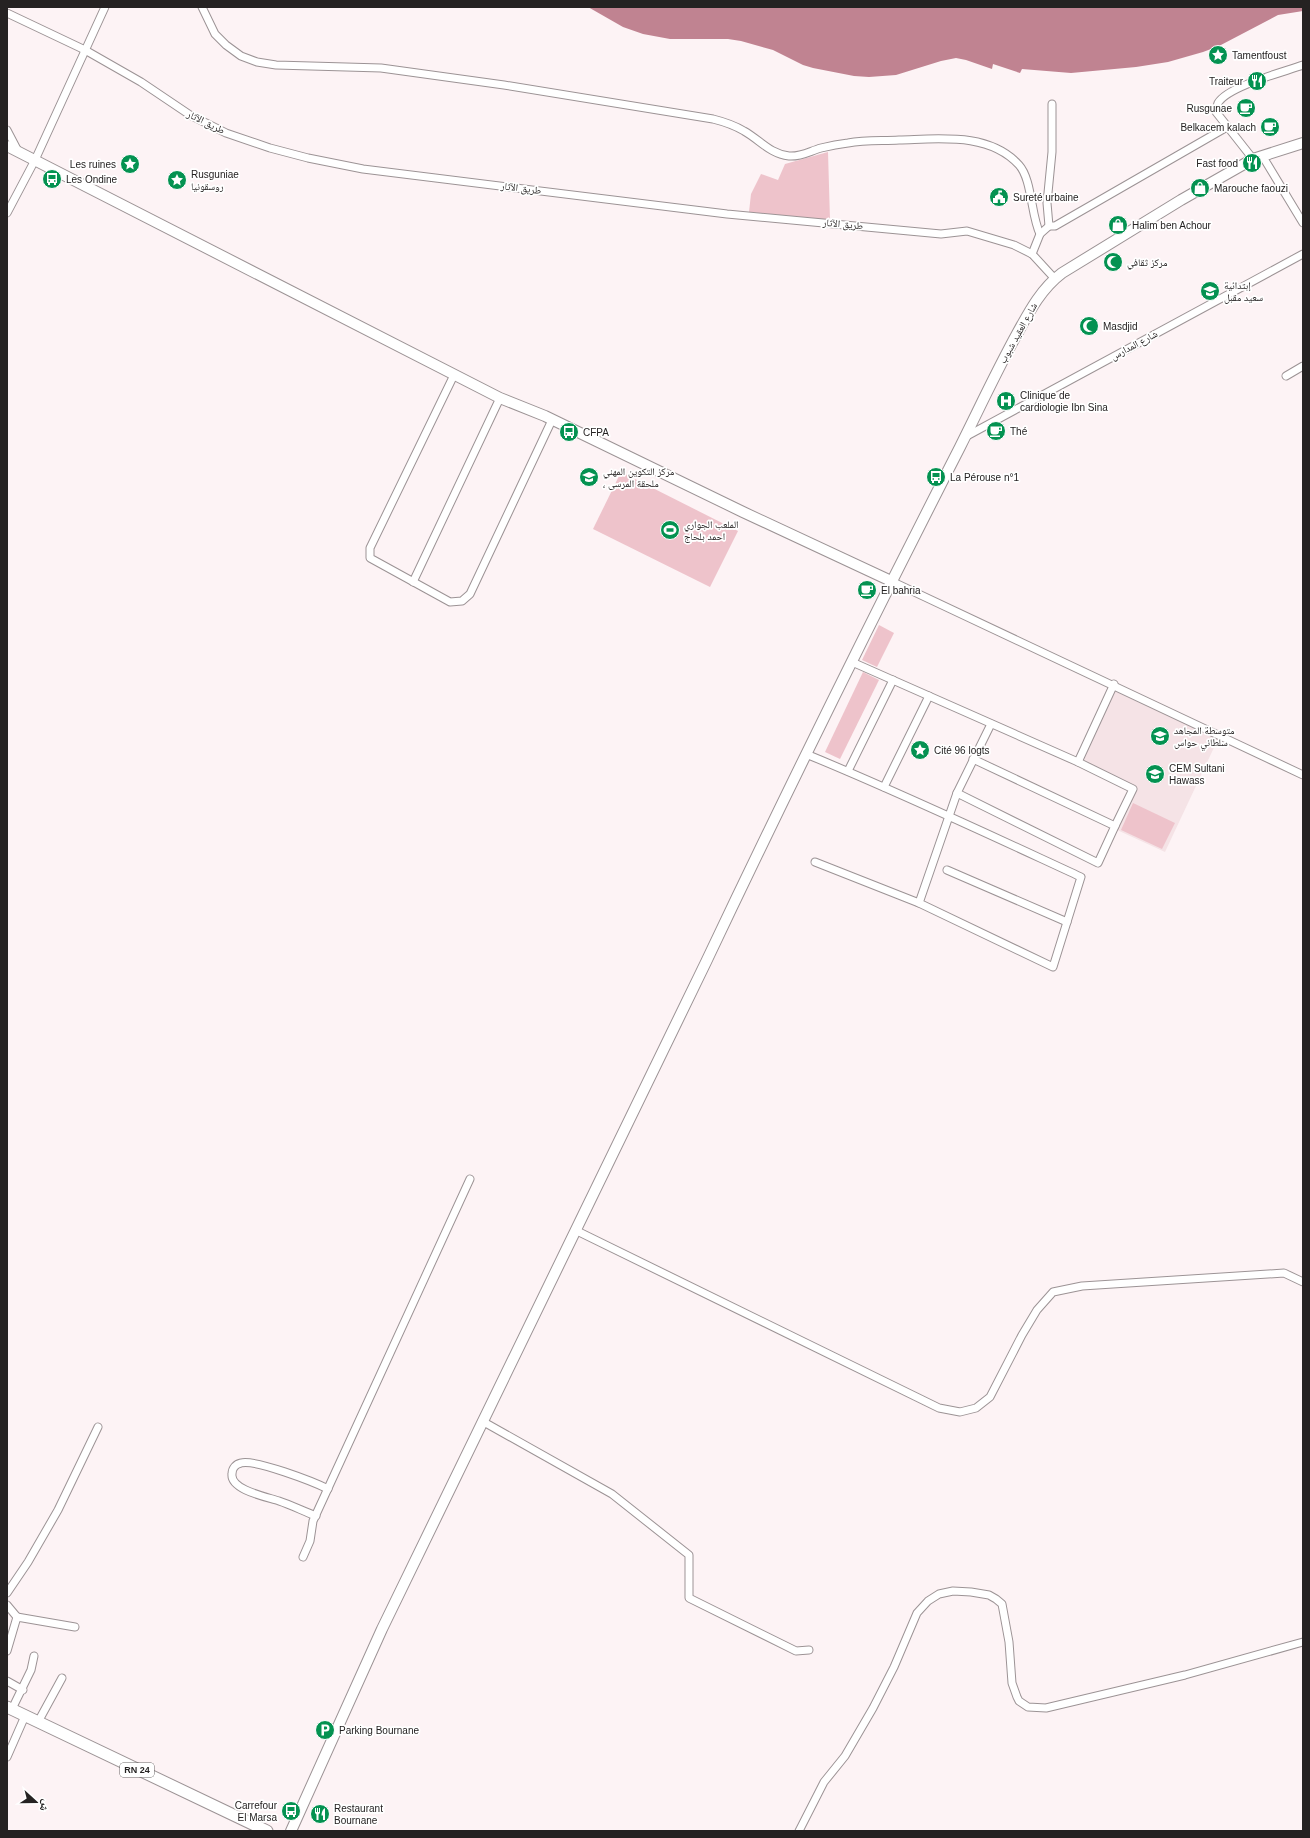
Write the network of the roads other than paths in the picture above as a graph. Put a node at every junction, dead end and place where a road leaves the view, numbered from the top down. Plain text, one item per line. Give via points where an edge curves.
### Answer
1 (106, 7) edge
2 (202, 7) edge
3 (7, 13) edge
4 (85, 50) junction
5 (1303, 65) edge
6 (1052, 104) dead end
7 (1227, 127) junction
8 (7, 130) edge
9 (1303, 144) edge
10 (7, 146) edge
11 (18, 151) junction
12 (1263, 157) junction
13 (1252, 159) junction
14 (35, 160) junction
15 (7, 214) edge
16 (1303, 223) edge
17 (1035, 224) junction
18 (1049, 226) junction
19 (1040, 234) junction
20 (1032, 254) junction
21 (1303, 254) edge
22 (1055, 278) junction
23 (1303, 366) edge
24 (454, 375) junction
25 (1286, 376) dead end
26 (500, 398) junction
27 (552, 420) junction
28 (965, 437) junction
29 (891, 581) junction
30 (413, 582) junction
31 (852, 662) junction
32 (893, 680) junction
33 (1114, 684) junction
34 (929, 696) junction
35 (991, 724) junction
36 (806, 754) junction
37 (973, 759) junction
38 (1078, 762) junction
39 (848, 771) junction
40 (1303, 775) edge
41 (884, 787) junction
42 (957, 793) junction
43 (949, 817) junction
44 (1115, 826) junction
45 (816, 862) dead end
46 (947, 870) dead end
47 (919, 903) junction
48 (1067, 922) junction
49 (470, 1179) dead end
50 (575, 1230) junction
51 (1303, 1282) edge
52 (482, 1421) junction
53 (98, 1427) dead end
54 (328, 1489) junction
55 (316, 1516) junction
56 (303, 1557) dead end
57 (7, 1593) edge
58 (7, 1605) edge
59 (17, 1617) junction
60 (76, 1627) dead end
61 (1303, 1642) edge
62 (809, 1650) dead end
63 (7, 1651) edge
64 (34, 1656) dead end
65 (62, 1678) dead end
66 (7, 1681) edge
67 (23, 1690) junction
68 (9, 1708) edge
69 (25, 1716) junction
70 (38, 1722) junction
71 (7, 1758) edge
72 (267, 1831) edge
73 (291, 1831) edge
74 (798, 1831) edge

1 - 4 street
2 - 17 street via 215,34 240,56 257,62 276,65 381,68 713,119 730,123 765,148 790,156 805,155 819,148 874,140 945,138 978,142 1006,154 1020,166 1026,180
3 - 4 street, طريق الآثار
4 - 14 street
4 - 20 street, طريق الآثار via 141,82 190,116 226,133 308,158 363,169 727,214 941,234 967,231 1014,245
5 - 7 street via 1246,84 1226,96 1219,102 1216,112
6 - 18 street via 1052,152 1047,203
7 - 13 street
7 - 18 street via 1055,226
8 - 11 street
9 - 12 main road, شارع العقيد شبوب
10 - 11 main road
11 - 14 main road
12 - 13 main road, شارع العقيد شبوب
12 - 16 street
13 - 22 main road, شارع العقيد شبوب
14 - 15 street
14 - 24 main road
17 - 18 street
17 - 19 street
18 - 19 street
19 - 20 street
20 - 22 street, طريق الآثار
21 - 28 street, شارع المدارس
22 - 28 main road, شارع العقيد شبوب via 1036,300
23 - 25 street
24 - 26 main road
24 - 30 street via 370,548 372,560
26 - 27 main road
26 - 30 street
27 - 29 main road
27 - 30 street via 470,594 462,601 450,602
28 - 29 main road, شارع العقيد شبوب
29 - 31 main road, شارع العقيد شبوب
29 - 33 street
31 - 32 street
31 - 36 main road, شارع العقيد شبوب
32 - 34 street
32 - 39 street
33 - 38 street
33 - 40 street
34 - 35 street
34 - 41 street
35 - 37 street
35 - 38 street
36 - 39 street
36 - 50 main road, شارع العقيد شبوب
37 - 42 street
37 - 44 street
38 - 44 street via 1133,789
39 - 41 street
41 - 43 street
42 - 43 street
42 - 44 street via 1098,863
43 - 47 street
43 - 48 street via 1081,877
45 - 47 street
46 - 48 street
47 - 48 street via 1053,967
49 - 54 street
50 - 51 street via 938,1408 960,1412 976,1408 990,1397 1022,1335 1053,1292 1082,1286 1284,1273
50 - 52 main road, شارع العقيد شبوب
52 - 62 street via 612,1494 689,1555 689,1598 796,1651
52 - 73 main road, شارع العقيد شبوب via 382,1629
53 - 57 street via 58,1510
54 - 55 street
54 - 55 street via 306,1478 253,1464 242,1462 233,1470 231,1475 242,1488 260,1497
55 - 56 street via 310,1542
58 - 59 street
59 - 60 street
59 - 63 street
61 - 74 street via 1185,1675 1046,1708 1033,1708 1019,1701 1012,1683 1009,1642 1002,1604 989,1595 977,1593 953,1591 939,1594 928,1601 918,1613 873,1708 845,1756 824,1782
64 - 67 street
65 - 70 street
66 - 67 street
67 - 68 street
68 - 69 main road, RN 24
69 - 70 main road, RN 24
69 - 71 street
70 - 72 main road, RN 24

